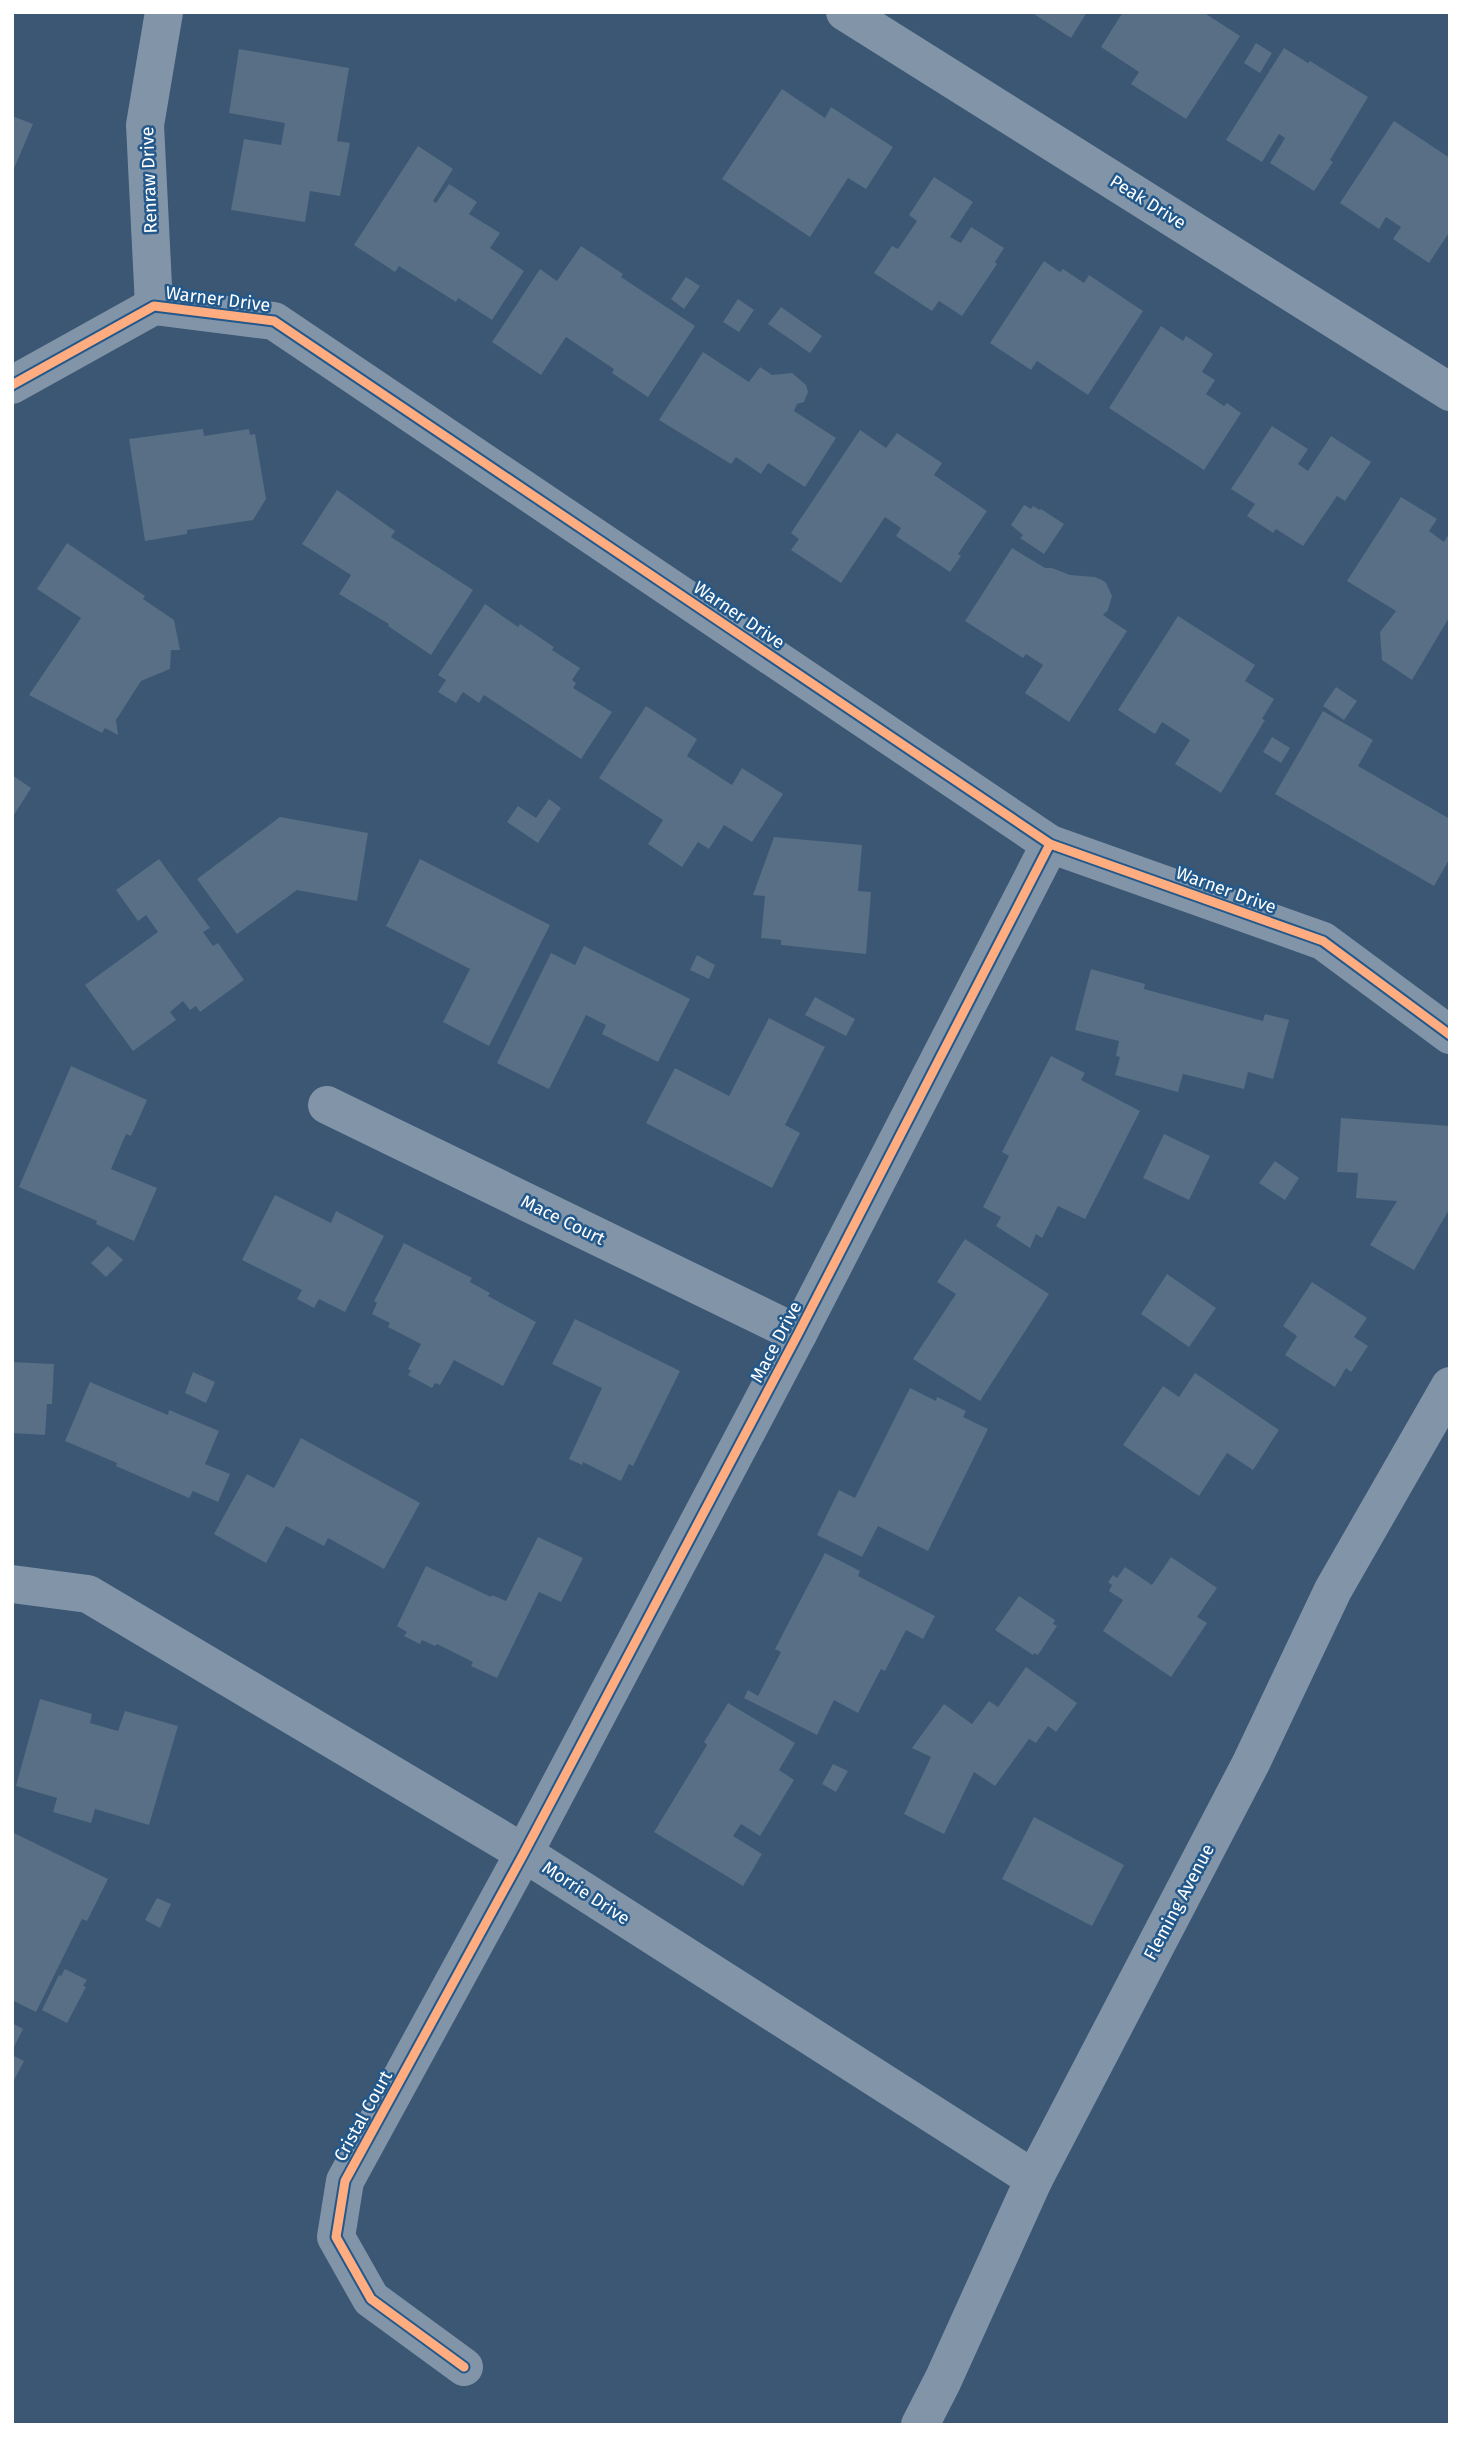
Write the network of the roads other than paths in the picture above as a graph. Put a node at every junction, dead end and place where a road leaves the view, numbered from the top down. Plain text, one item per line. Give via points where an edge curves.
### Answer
1 (164, 12) edge
2 (845, 12) edge
3 (153, 306) junction
4 (12, 384) edge
5 (1450, 392) edge
6 (1050, 844) junction
7 (1450, 1035) edge
8 (327, 1105) dead end
9 (798, 1334) junction
10 (1450, 1386) edge
11 (12, 1584) edge
12 (524, 1853) junction
13 (1034, 2179) junction
14 (464, 2367) dead end
15 (920, 2425) edge

1 - 3 street, Renraw Drive via 145,125
2 - 5 street, Peak Drive
3 - 4 street, Warner Drive
3 - 6 street, Warner Drive via 274,321
6 - 7 street, Warner Drive via 1323,941
6 - 9 street, Mace Drive
8 - 9 street, Mace Court
9 - 12 street, Mace Drive
10 - 13 street, Fleming Avenue via 1333,1590 1251,1763
11 - 12 street, Morrie Drive via 88,1594
12 - 13 street, Morrie Drive
12 - 14 street, Cristal Court via 345,2181 336,2237 371,2299
13 - 15 street, Fleming Avenue

